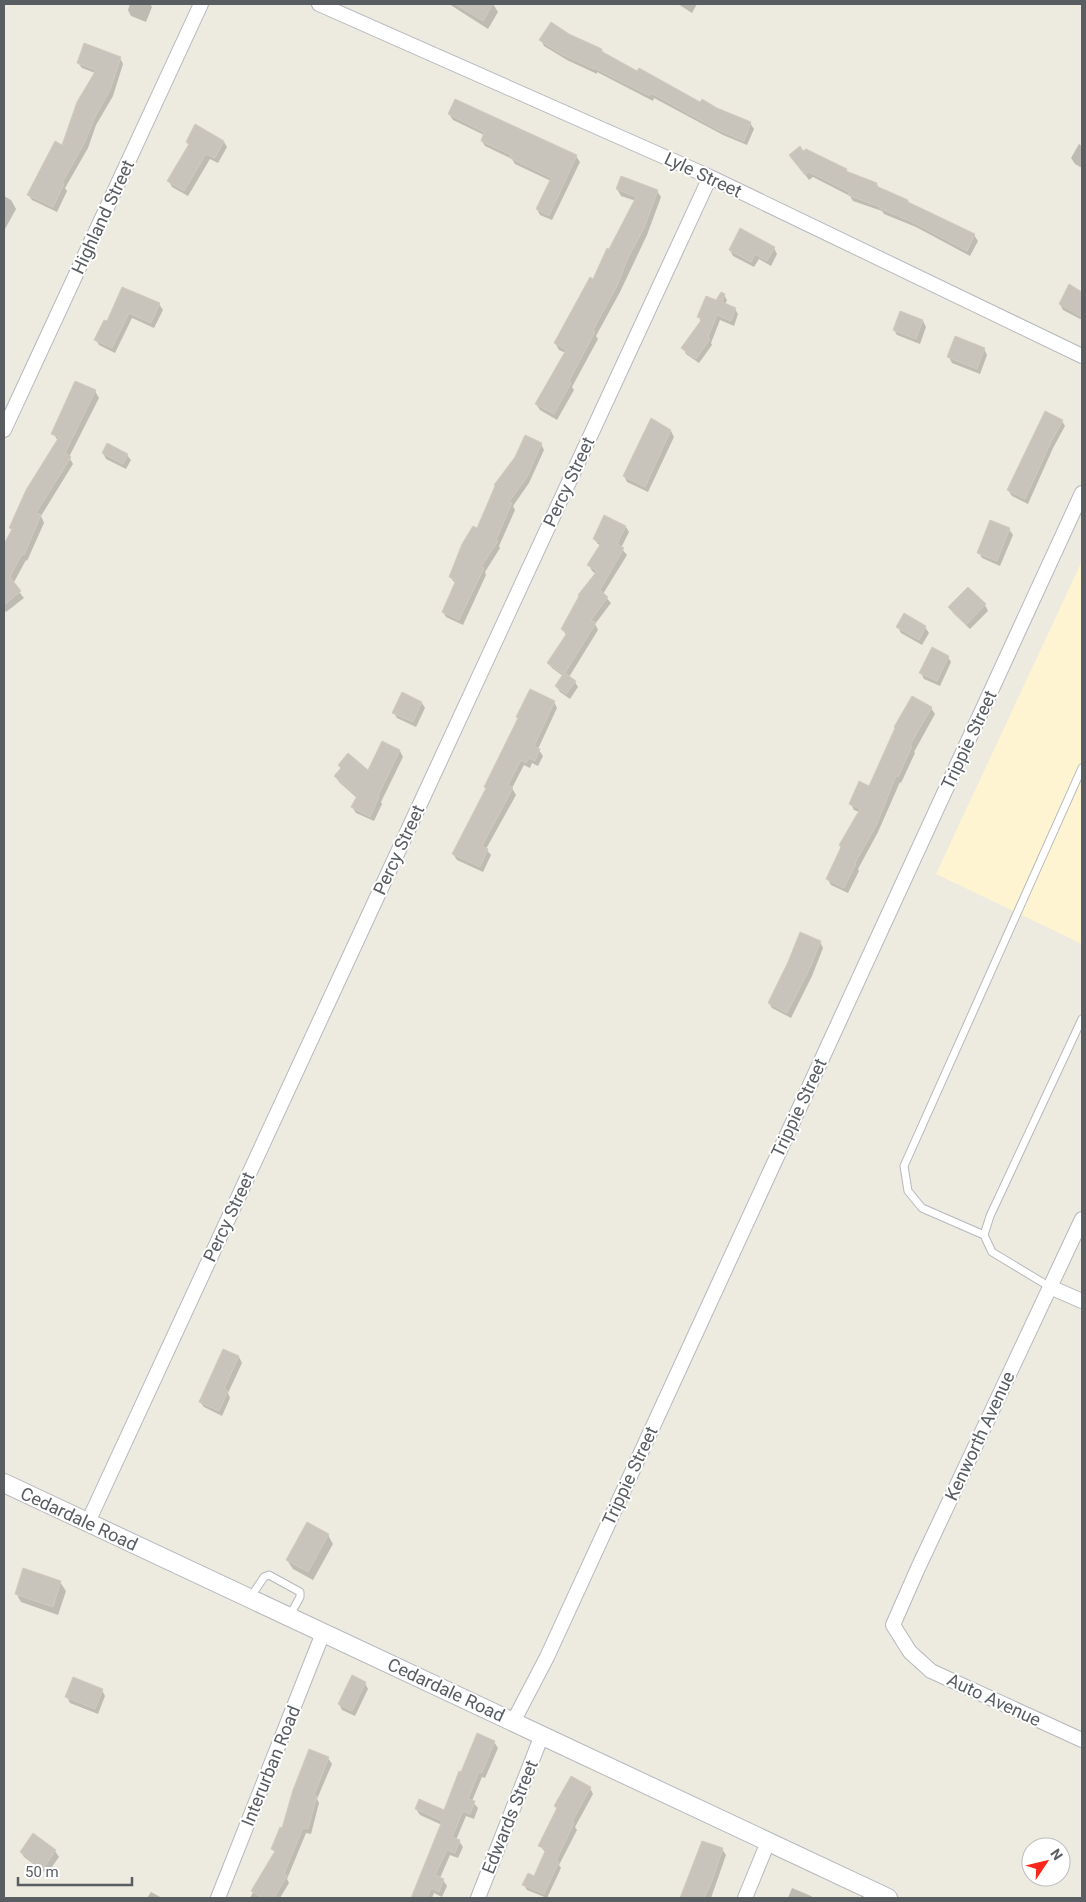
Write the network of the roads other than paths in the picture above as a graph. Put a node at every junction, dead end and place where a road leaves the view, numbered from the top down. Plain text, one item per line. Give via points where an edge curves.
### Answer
1 (201, 4) edge
2 (319, 4) edge
3 (710, 177) junction
4 (1082, 356) edge
5 (4, 430) edge
6 (1082, 493) edge
7 (1082, 768) edge
8 (1082, 1019) edge
9 (1082, 1218) edge
10 (984, 1235) junction
11 (1050, 1287) junction
12 (1082, 1301) edge
13 (4, 1483) edge
14 (88, 1522) junction
15 (250, 1598) junction
16 (289, 1617) junction
17 (323, 1633) junction
18 (910, 1652) joint
19 (514, 1722) junction
20 (542, 1735) junction
21 (1082, 1740) edge
22 (768, 1842) junction
23 (218, 1898) edge
24 (478, 1898) edge
25 (745, 1898) edge
26 (888, 1898) edge

1 - 5 street, Highland Street
2 - 3 street, Lyle Street
3 - 4 street, Lyle Street
3 - 14 street, Percy Street
6 - 19 street, Trippie Street via 551,1648
7 - 10 lane via 904,1166 908,1191 922,1208
8 - 10 lane
9 - 11 street, Kenworth Avenue
10 - 11 lane via 992,1252
11 - 12 street
11 - 18 street, Kenworth Avenue via 893,1625
13 - 14 street, Cedardale Road
14 - 15 street, Cedardale Road
15 - 16 street, Cedardale Road
15 - 16 lane via 264,1577 269,1575 300,1592
16 - 17 street, Cedardale Road
17 - 19 street, Cedardale Road
17 - 23 street, Interurban Road
18 - 21 street, Auto Avenue via 931,1671
19 - 20 street, Cedardale Road
20 - 22 street, Cedardale Road
20 - 24 street, Edwards Street
22 - 25 street
22 - 26 street, Cedardale Road

